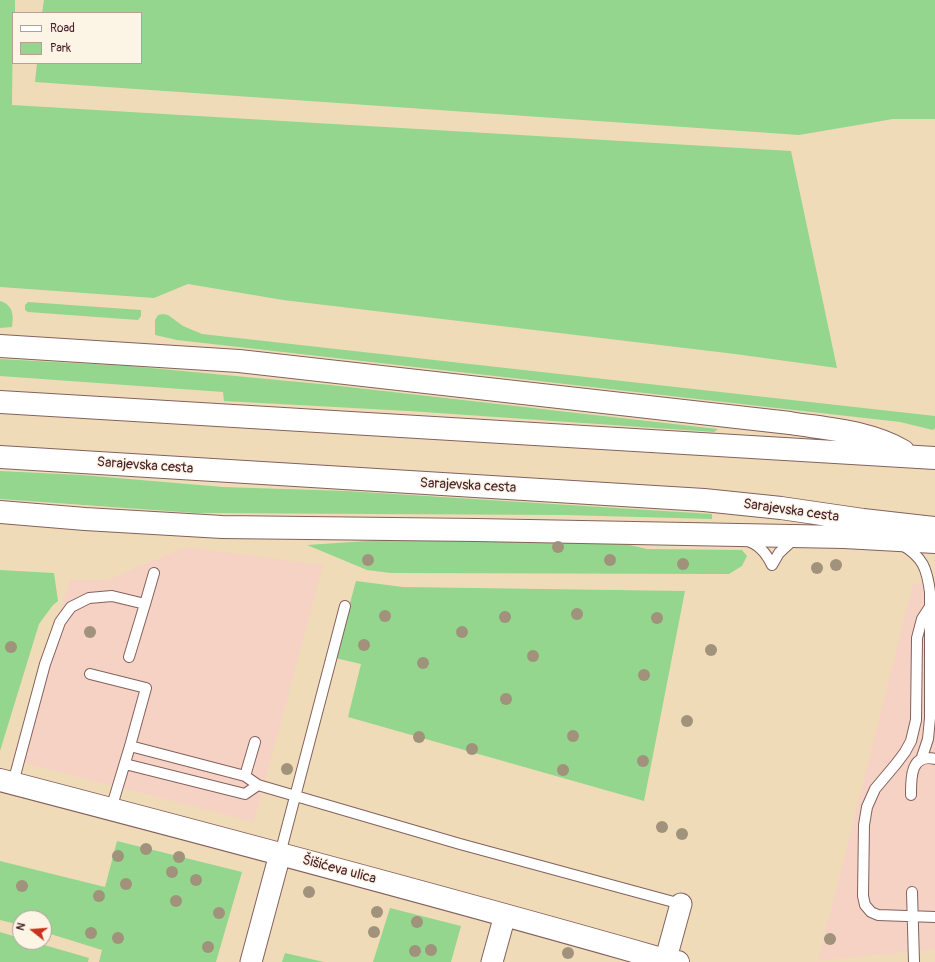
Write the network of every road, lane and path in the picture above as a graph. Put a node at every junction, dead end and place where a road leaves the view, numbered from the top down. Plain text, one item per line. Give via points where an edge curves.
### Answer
1 (0, 346) edge
2 (0, 402) edge
3 (0, 457) edge
4 (912, 457) junction
5 (935, 458) edge
6 (0, 512) edge
7 (935, 528) edge
8 (730, 535) junction
9 (797, 537) junction
10 (895, 541) junction
11 (935, 542) edge
12 (154, 573) dead end
13 (145, 604) junction
14 (931, 605) junction
15 (345, 606) dead end
16 (933, 621) edge
17 (129, 657) dead end
18 (90, 674) dead end
19 (255, 742) dead end
20 (130, 746) junction
21 (935, 759) edge
22 (921, 760) junction
23 (125, 764) junction
24 (246, 776) junction
25 (6, 782) edge
26 (258, 785) junction
27 (911, 795) dead end
28 (296, 796) junction
29 (111, 809) junction
30 (280, 854) junction
31 (912, 892) dead end
32 (681, 904) joint
33 (505, 915) junction
34 (912, 916) junction
35 (935, 917) edge
36 (669, 961) edge
37 (251, 962) edge
38 (492, 962) edge
39 (914, 962) edge

1 - 4 main road via 239,361 790,424 879,440
2 - 4 main road
3 - 7 main road, Sarajevska cesta via 704,500
4 - 5 main road
6 - 8 main road via 222,527
8 - 9 main road
8 - 9 lane via 749,541 760,548 772,565 787,544
9 - 10 main road
10 - 11 main road
10 - 14 lane via 920,559 929,579
12 - 13 lane
13 - 17 lane
13 - 25 lane via 112,596 89,598 71,607 60,622
14 - 16 lane
14 - 34 lane via 922,619 917,638 916,720 912,736 905,752 875,789 867,807 864,825 863,896 866,905 870,912 878,915
15 - 28 lane
16 - 22 lane via 930,718 928,739
18 - 20 lane via 146,688
19 - 24 lane
20 - 23 lane
20 - 24 lane
21 - 22 lane
22 - 27 lane via 912,772
23 - 26 lane via 245,794
23 - 29 lane
24 - 26 lane
25 - 29 main road, Šišićeva ulica
26 - 28 lane
28 - 30 lane
28 - 32 lane
29 - 30 main road, Šišićeva ulica
30 - 33 main road, Šišićeva ulica
30 - 37 street
31 - 34 lane
32 - 36 street
33 - 36 main road, Šišićeva ulica
33 - 38 street
34 - 35 lane
34 - 39 lane

